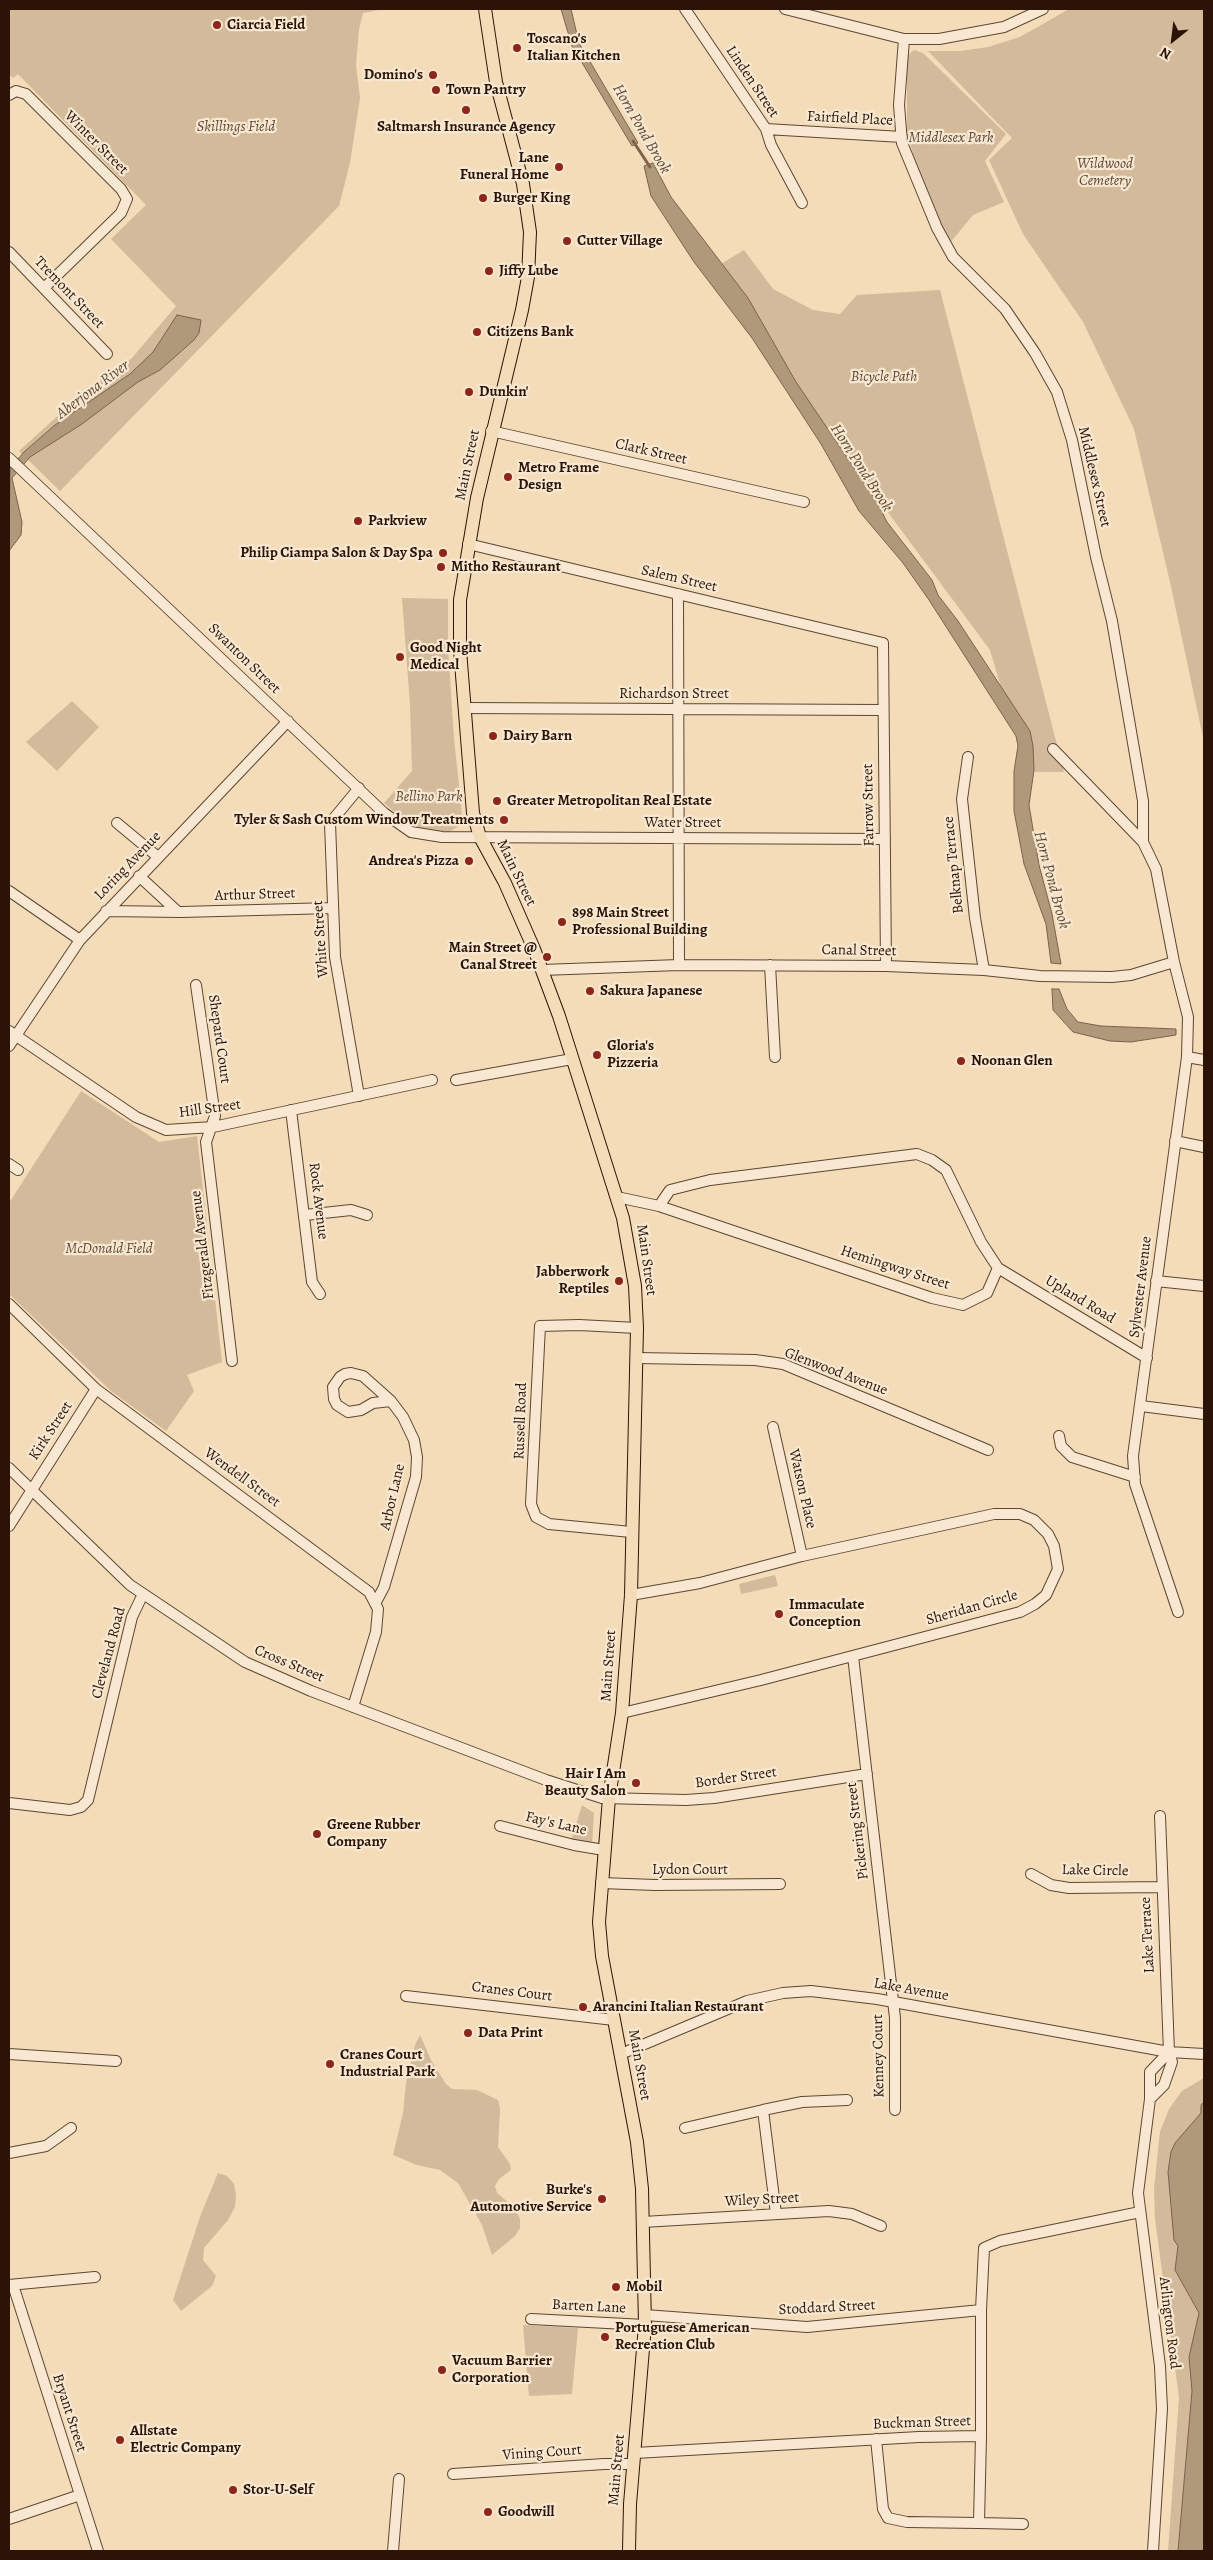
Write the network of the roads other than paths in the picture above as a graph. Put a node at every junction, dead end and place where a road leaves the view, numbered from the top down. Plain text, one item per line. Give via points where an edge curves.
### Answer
1 (485, 9) edge
2 (684, 9) edge
3 (785, 9) edge
4 (1043, 9) edge
5 (904, 40) junction
6 (13, 93) edge
7 (766, 129) junction
8 (902, 137) junction
9 (802, 203) dead end
10 (9, 252) edge
11 (44, 288) junction
12 (107, 354) dead end
13 (491, 431) junction
14 (10, 459) edge
15 (804, 502) dead end
16 (468, 544) junction
17 (678, 594) junction
18 (883, 643) joint
19 (464, 708) junction
20 (679, 710) junction
21 (883, 710) junction
22 (288, 721) junction
23 (1053, 748) dead end
24 (968, 757) dead end
25 (359, 788) junction
26 (117, 823) dead end
27 (480, 837) junction
28 (680, 838) junction
29 (885, 839) junction
30 (1143, 842) junction
31 (158, 856) junction
32 (139, 876) junction
33 (9, 891) edge
34 (333, 908) junction
35 (106, 911) junction
36 (178, 912) junction
37 (80, 940) junction
38 (1174, 962) junction
39 (679, 965) junction
40 (770, 966) junction
41 (886, 966) junction
42 (542, 970) junction
43 (984, 970) junction
44 (196, 985) dead end
45 (12, 1033) edge
46 (9, 1046) edge
47 (1187, 1057) junction
48 (775, 1058) dead end
49 (572, 1059) junction
50 (1204, 1060) edge
51 (432, 1080) dead end
52 (456, 1080) dead end
53 (358, 1096) junction
54 (291, 1110) junction
55 (213, 1127) junction
56 (1175, 1141) junction
57 (1204, 1147) edge
58 (617, 1197) junction
59 (659, 1206) junction
60 (305, 1215) junction
61 (367, 1215) dead end
62 (998, 1268) junction
63 (1156, 1281) junction
64 (1204, 1286) edge
65 (320, 1294) dead end
66 (9, 1304) edge
67 (637, 1328) junction
68 (636, 1358) junction
69 (1147, 1358) junction
70 (232, 1361) dead end
71 (96, 1388) junction
72 (391, 1401) junction
73 (1141, 1406) junction
74 (1204, 1414) edge
75 (773, 1427) dead end
76 (1059, 1436) dead end
77 (988, 1450) dead end
78 (9, 1468) edge
79 (1134, 1477) junction
80 (31, 1490) junction
81 (9, 1526) edge
82 (631, 1532) junction
83 (802, 1556) junction
84 (143, 1594) junction
85 (630, 1595) junction
86 (376, 1602) junction
87 (1178, 1612) dead end
88 (853, 1656) junction
89 (353, 1707) junction
90 (622, 1713) junction
91 (866, 1774) junction
92 (609, 1798) junction
93 (9, 1803) edge
94 (1160, 1816) dead end
95 (500, 1826) dead end
96 (604, 1850) junction
97 (1031, 1874) dead end
98 (601, 1883) junction
99 (780, 1884) dead end
100 (1161, 1887) junction
101 (406, 1996) dead end
102 (893, 2002) junction
103 (614, 2020) junction
104 (1169, 2052) junction
105 (9, 2054) edge
106 (621, 2054) junction
107 (1204, 2054) edge
108 (116, 2061) dead end
109 (1150, 2099) junction
110 (847, 2100) dead end
111 (763, 2110) junction
112 (895, 2110) dead end
113 (71, 2128) dead end
114 (685, 2128) dead end
115 (9, 2153) edge
116 (1140, 2212) junction
117 (776, 2214) junction
118 (643, 2222) junction
119 (881, 2226) dead end
120 (96, 2277) dead end
121 (11, 2285) edge
122 (981, 2310) junction
123 (531, 2319) dead end
124 (645, 2320) junction
125 (981, 2436) junction
126 (876, 2439) junction
127 (634, 2459) junction
128 (453, 2474) dead end
129 (399, 2479) dead end
130 (80, 2495) junction
131 (9, 2519) edge
132 (979, 2523) junction
133 (1023, 2524) dead end
134 (98, 2551) edge
135 (393, 2551) edge
136 (629, 2551) edge
137 (1153, 2551) edge

1 - 13 main road, Main Street via 496,82 523,184 530,232 528,277
2 - 7 street, Linden Street
3 - 5 street
4 - 5 street via 1004,27 939,39
5 - 8 street, Middlesex Street via 900,96
6 - 11 street, Winter Street via 26,94 121,189 127,199 121,212
7 - 8 street, Fairfield Place
7 - 9 street, Linden Street via 771,145
8 - 30 street, Middlesex Street via 937,228 953,257 1005,309 1057,392 1072,440 1112,621 1143,801
10 - 11 street, Tremont Street
11 - 12 street, Tremont Street
13 - 15 street, Clark Street
13 - 16 main road, Main Street
14 - 22 street, Swanton Street
16 - 17 street, Salem Street
16 - 19 main road, Main Street via 460,600
17 - 18 street, Salem Street
17 - 20 street
18 - 21 street, Farrow Street
19 - 20 street, Richardson Street
19 - 27 main road, Main Street via 473,813
20 - 21 street, Richardson Street
20 - 28 street
21 - 29 street, Farrow Street
22 - 25 street, Swanton Street
22 - 31 street, Loring Avenue
23 - 30 street
24 - 43 street, Belknap Terrace via 962,799
25 - 27 street, Swanton Street via 384,813 411,832 442,837
25 - 34 street, White Street via 330,823
26 - 31 street
27 - 28 street, Water Street
27 - 42 main road, Main Street via 505,883
28 - 29 street, Water Street
28 - 39 street
29 - 41 street, Farrow Street
30 - 38 street, Middlesex Street via 1156,869
31 - 32 street, Loring Avenue
32 - 35 street, Loring Avenue
32 - 36 street
33 - 37 street
34 - 36 street, Arthur Street
34 - 53 street, White Street via 335,958
35 - 36 street, Arthur Street
35 - 37 street, Loring Avenue
37 - 45 street, Loring Avenue
38 - 43 street, Canal Street via 1131,975 1112,977 1040,976
38 - 47 street, Sylvester Avenue via 1188,1016
39 - 40 street, Canal Street
39 - 42 street, Canal Street
40 - 41 street, Canal Street
40 - 48 street
41 - 43 street, Canal Street
42 - 49 main road, Main Street
44 - 55 street, Shepard Court via 215,1116
45 - 46 street, Loring Avenue
45 - 55 street, Hill Street via 136,1116 166,1130
47 - 50 street
47 - 56 street, Sylvester Avenue
49 - 52 street
49 - 58 main road, Main Street
51 - 53 street, Hill Street
53 - 54 street, Hill Street
54 - 55 street, Hill Street
54 - 60 street, Rock Avenue
55 - 70 street, Fitzgerald Avenue via 206,1142
56 - 57 street
56 - 63 street, Sylvester Avenue
58 - 59 street, Hemingway Street
58 - 67 main road, Main Street via 630,1251
59 - 62 street, Hemingway Street via 932,1298 963,1305 987,1293
59 - 62 street via 670,1190 710,1180 917,1154 946,1170 981,1242
60 - 61 street via 351,1210
60 - 65 street, Rock Avenue via 312,1282
62 - 69 street, Upland Road
63 - 64 street
63 - 69 street, Sylvester Avenue
66 - 71 street, Wendell Street
67 - 68 main road, Main Street
67 - 82 street, Russell Road via 540,1326 531,1504 536,1517 549,1524
68 - 77 street, Glenwood Avenue via 755,1360 783,1364
68 - 82 main road, Main Street
69 - 73 street, Sylvester Avenue
71 - 80 street, Kirk Street
71 - 86 street, Wendell Street via 362,1585
72 - 72 street, Arbor Lane via 373,1403 361,1410 348,1412 337,1405 333,1387 345,1374 358,1374
72 - 86 street, Arbor Lane via 414,1440 416,1477 384,1587
73 - 74 street
73 - 79 street, Sylvester Avenue via 1133,1456
75 - 83 street, Watson Place
76 - 79 street via 1061,1446 1072,1457
78 - 80 street, Cross Street
79 - 87 street, Sylvester Avenue
80 - 81 street, Kirk Street
80 - 84 street, Cross Street via 114,1571
82 - 85 main road, Main Street
83 - 85 street, Sheridan Circle via 700,1583
83 - 88 street, Sheridan Circle via 994,1514 1020,1514 1034,1520 1051,1540 1058,1568 1046,1595 1035,1604 1001,1618
84 - 89 street, Cross Street via 251,1666
84 - 93 street, Cleveland Road via 132,1617 91,1794 84,1805 70,1810
85 - 90 main road, Main Street
86 - 89 street via 376,1632
88 - 90 street, Sheridan Circle
88 - 91 street, Pickering Street
89 - 92 street, Cross Street via 546,1780 592,1796
90 - 92 main road, Main Street
91 - 92 street, Border Street via 708,1799
91 - 102 street, Pickering Street
92 - 96 main road, Main Street
94 - 100 street, Lake Terrace
95 - 96 street, Fay's Lane
96 - 98 main road, Main Street
97 - 100 street, Lake Circle via 1051,1885 1069,1888
98 - 99 street, Lydon Court
98 - 103 main road, Main Street via 599,1934
100 - 104 street, Lake Terrace
101 - 103 street, Cranes Court
102 - 104 street, Lake Avenue
102 - 106 street, Lake Avenue via 820,1992 774,1994 712,2014
102 - 112 street, Kenney Court via 896,2026
103 - 106 main road, Main Street
104 - 107 street, Lake Avenue
104 - 109 street via 1172,2062 1166,2080
104 - 109 street, Arlington Road via 1150,2072
105 - 108 street
106 - 118 main road, Main Street via 637,2142
109 - 116 street, Arlington Road via 1140,2168
110 - 111 street via 802,2102
111 - 114 street
111 - 117 street
113 - 115 street via 46,2146
116 - 122 street, Buckman Street via 987,2245 982,2256
116 - 137 street, Arlington Road via 1160,2366 1162,2409
117 - 118 street, Wiley Street
117 - 119 street, Wiley Street via 840,2212
118 - 124 main road, Main Street
120 - 121 street
121 - 130 street, Bryant Street
122 - 124 street, Stoddard Street via 807,2327
122 - 125 street, Buckman Street
123 - 124 street, Barten Lane
124 - 127 main road, Main Street
125 - 126 street, Buckman Street
125 - 132 street
126 - 127 street, Buckman Street
126 - 132 street via 883,2509 888,2518 907,2522
127 - 128 street, Vining Court via 604,2464
127 - 136 main road, Main Street
129 - 135 street
130 - 131 street
130 - 134 street, Bryant Street
132 - 133 street

